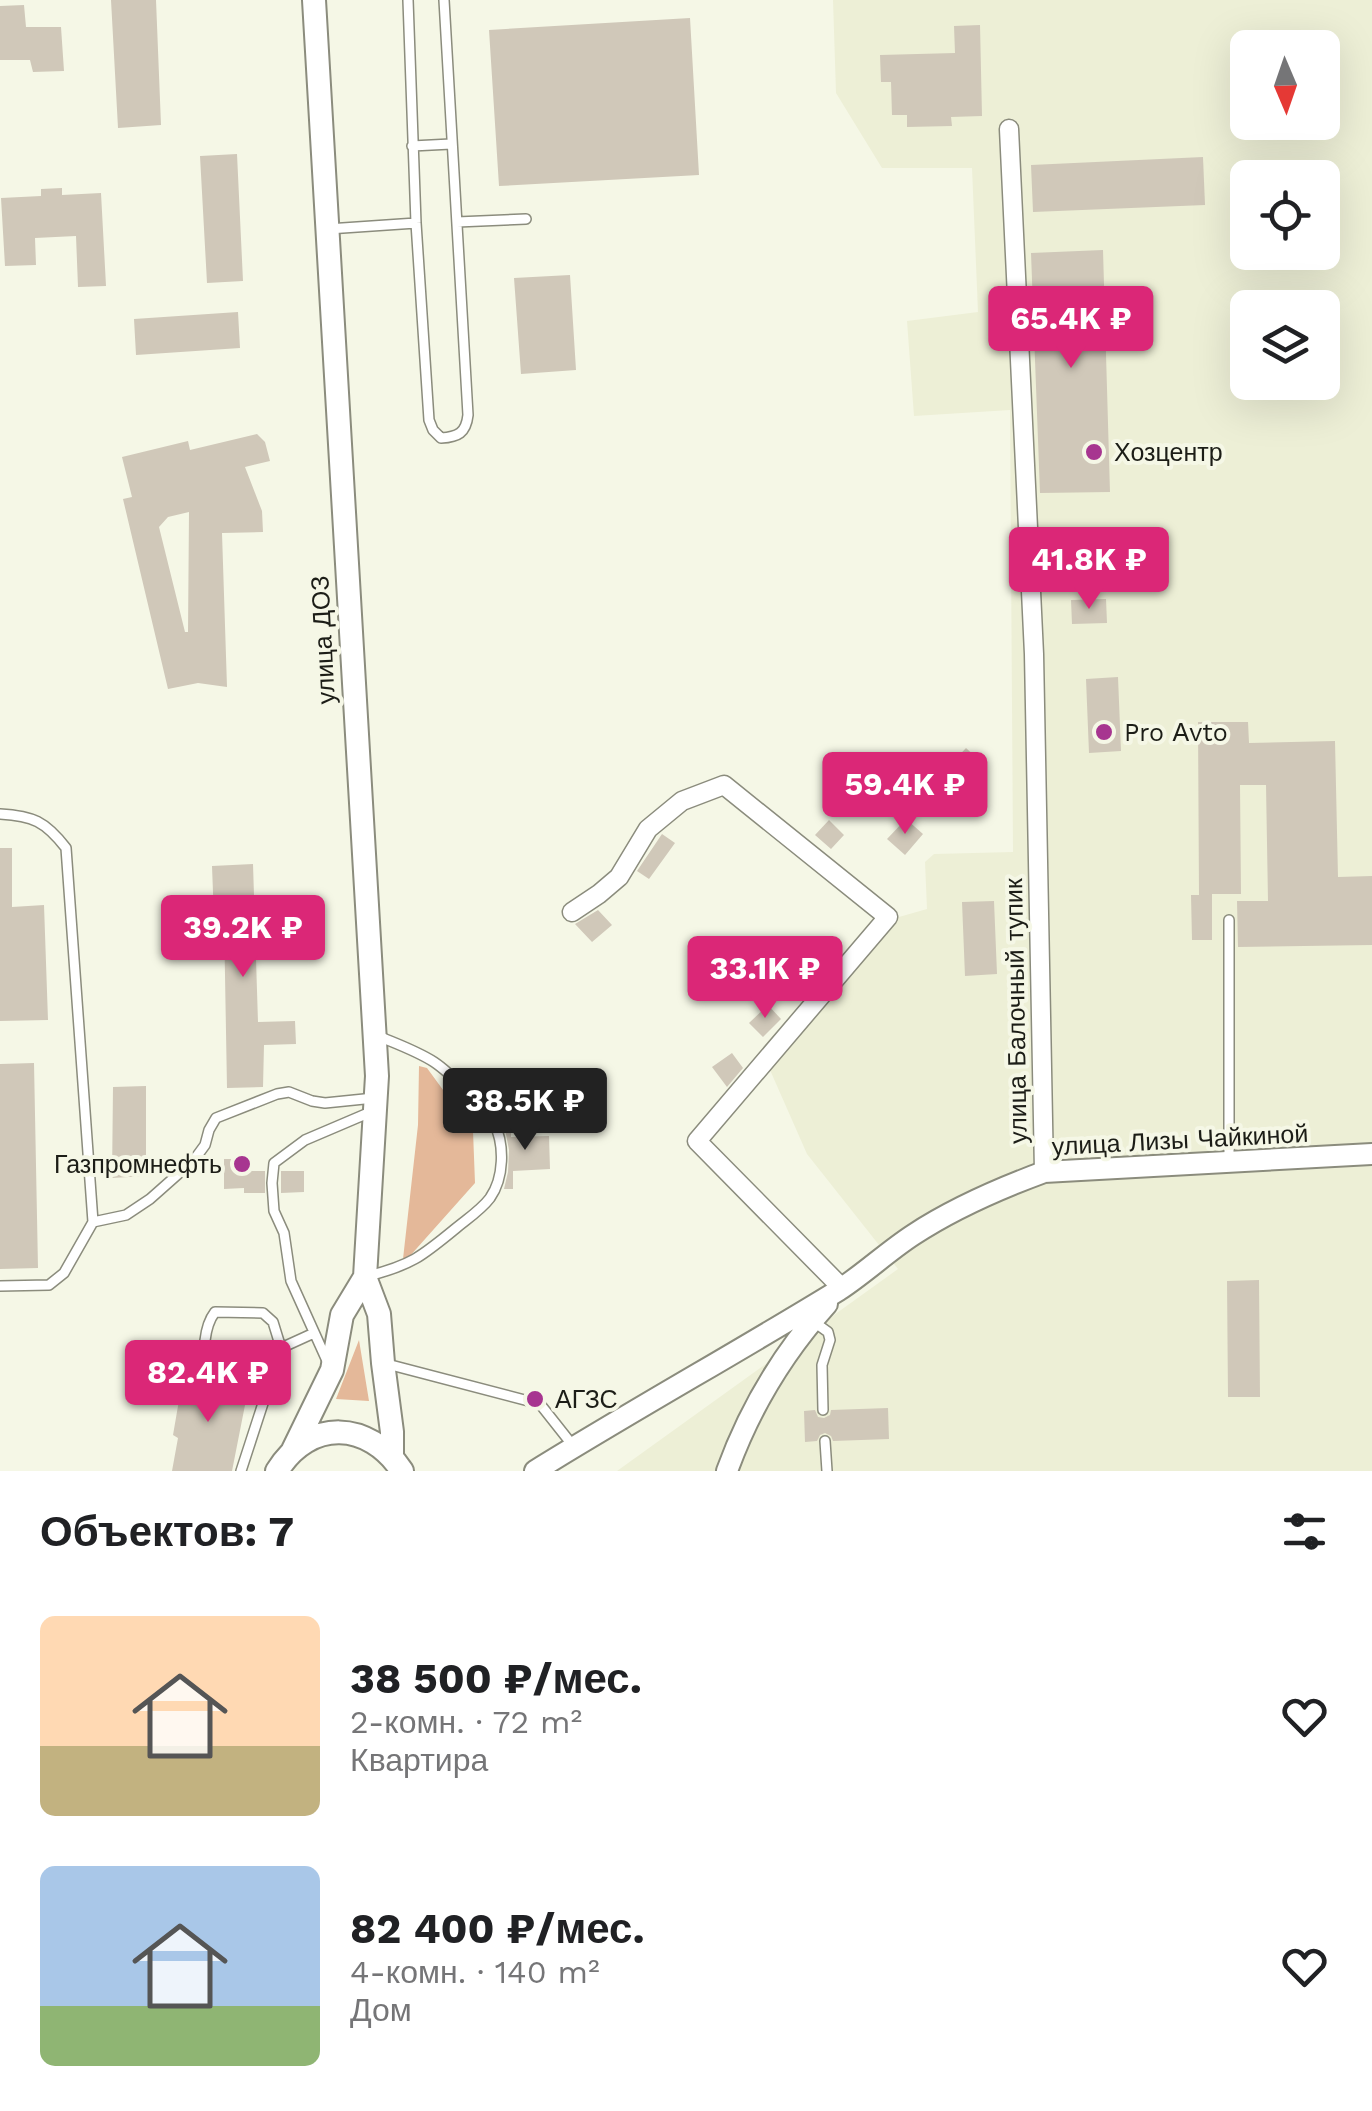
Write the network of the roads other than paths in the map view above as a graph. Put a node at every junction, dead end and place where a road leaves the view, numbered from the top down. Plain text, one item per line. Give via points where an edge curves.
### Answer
1 (314, 0) edge
2 (408, 0) edge
3 (444, 0) edge
4 (1009, 130) dead end
5 (451, 144) junction
6 (412, 146) junction
7 (526, 219) dead end
8 (457, 222) junction
9 (416, 223) junction
10 (326, 229) junction
11 (0, 814) edge
12 (572, 912) dead end
13 (1228, 920) dead end
14 (375, 1034) junction
15 (376, 1104) junction
16 (1372, 1154) edge
17 (1229, 1162) junction
18 (1044, 1172) junction
19 (93, 1222) junction
20 (365, 1277) junction
21 (0, 1286) edge
22 (842, 1288) junction
23 (812, 1320) junction
24 (314, 1332) junction
25 (281, 1348) junction
26 (383, 1363) junction
27 (332, 1370) junction
28 (270, 1381) junction
29 (823, 1410) dead end
30 (825, 1441) dead end
31 (574, 1447) junction
32 (293, 1450) junction
33 (400, 1467) edge
34 (241, 1471) edge
35 (277, 1471) edge
36 (535, 1471) edge
37 (727, 1471) edge
38 (827, 1471) edge

1 - 10 main road, улица ДОЗ
2 - 6 lane
3 - 5 lane
4 - 18 street, улица Балочный тупик via 1034,654
5 - 6 lane
5 - 8 lane
6 - 9 lane
7 - 8 lane
8 - 9 lane via 468,415 455,438 441,438 429,420
9 - 10 lane
10 - 14 main road, улица ДОЗ
11 - 19 lane via 36,819 66,848
12 - 22 street via 619,877 648,829 682,801 724,785 888,916 697,1141
13 - 17 lane
14 - 15 main road, улица ДОЗ
14 - 20 lane via 438,1065 487,1112 501,1150 500,1179 478,1211 425,1254
15 - 19 lane via 312,1102 288,1092 216,1118 194,1160 150,1198 126,1216
15 - 20 main road, улица ДОЗ
15 - 24 lane via 274,1162 274,1211 291,1281
16 - 17 street, улица Лизы Чайкиной
17 - 18 street, улица Лизы Чайкиной
18 - 22 street, улица Лизы Чайкиной via 936,1221
19 - 21 lane via 64,1274 49,1285
20 - 26 main road via 380,1314
20 - 27 main road via 342,1315
22 - 23 street
22 - 31 street
23 - 29 lane via 830,1340 822,1365
23 - 37 street via 758,1402
24 - 25 lane
24 - 27 lane
25 - 28 lane
25 - 28 lane via 263,1313 223,1310 210,1318 205,1364
26 - 31 lane via 540,1404
26 - 33 main road
27 - 32 main road
28 - 34 lane
30 - 38 lane
31 - 36 street
32 - 33 main road via 340,1432 376,1442
32 - 35 main road

